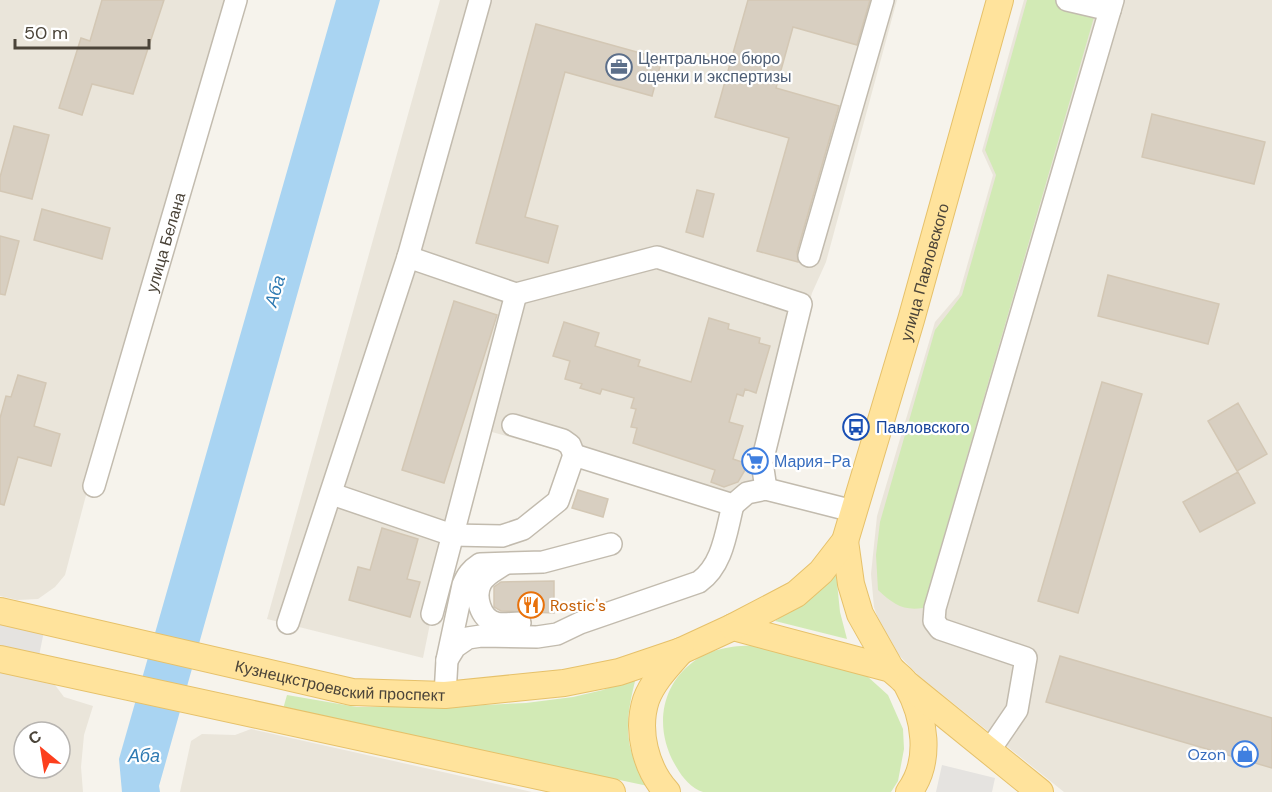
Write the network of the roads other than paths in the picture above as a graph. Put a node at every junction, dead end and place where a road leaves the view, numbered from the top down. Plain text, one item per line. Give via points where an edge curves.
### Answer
1 (236, 0) edge
2 (480, 0) edge
3 (883, 0) edge
4 (1000, 0) edge
5 (1067, 0) edge
6 (1112, 5) edge
7 (809, 256) dead end
8 (408, 258) junction
9 (516, 294) junction
10 (513, 425) dead end
11 (574, 455) junction
12 (94, 486) dead end
13 (766, 489) junction
14 (332, 494) junction
15 (733, 505) junction
16 (853, 511) junction
17 (452, 535) junction
18 (845, 541) junction
19 (611, 544) dead end
20 (503, 565) junction
21 (0, 611) edge
22 (432, 614) dead end
23 (288, 623) dead end
24 (579, 623) junction
25 (733, 627) junction
26 (681, 651) junction
27 (0, 659) edge
28 (447, 660) junction
29 (899, 676) junction
30 (445, 695) junction
31 (989, 751) junction
32 (612, 792) edge
33 (667, 792) edge
34 (909, 792) edge
35 (1040, 792) edge

1 - 12 street, улица Белана
2 - 8 street
3 - 7 street
4 - 16 main road, улица Павловского
5 - 6 street
6 - 31 street via 935,608 934,621 940,629 1026,658 1017,710
8 - 9 street
8 - 14 street
9 - 13 street via 657,257 801,304 762,462
9 - 17 street
10 - 11 street via 563,440
11 - 15 street
11 - 17 street via 558,501 523,529 502,536
13 - 15 street via 747,493
13 - 16 street
14 - 17 street
14 - 23 street
15 - 24 street via 712,573 688,587
16 - 18 main road, улица Павловского
17 - 22 street
18 - 25 main road, улица Павловского via 821,572 796,594
18 - 29 main road, улица Павловского via 860,614
19 - 20 street via 543,562
20 - 24 street via 481,584 480,607 485,617 496,623
20 - 28 street via 480,564 467,575
21 - 30 main road, Кузнецкстроевский проспект via 352,692
24 - 28 street via 557,634 537,637 468,638 455,647
25 - 26 main road, Кузнецкстроевский проспект
25 - 29 main road
26 - 30 main road, Кузнецкстроевский проспект via 619,672 564,683
26 - 33 main road via 658,677 645,702 643,735 647,759 657,782
27 - 32 main road
28 - 30 street
29 - 31 main road
29 - 34 main road via 925,734 921,768
31 - 35 main road

